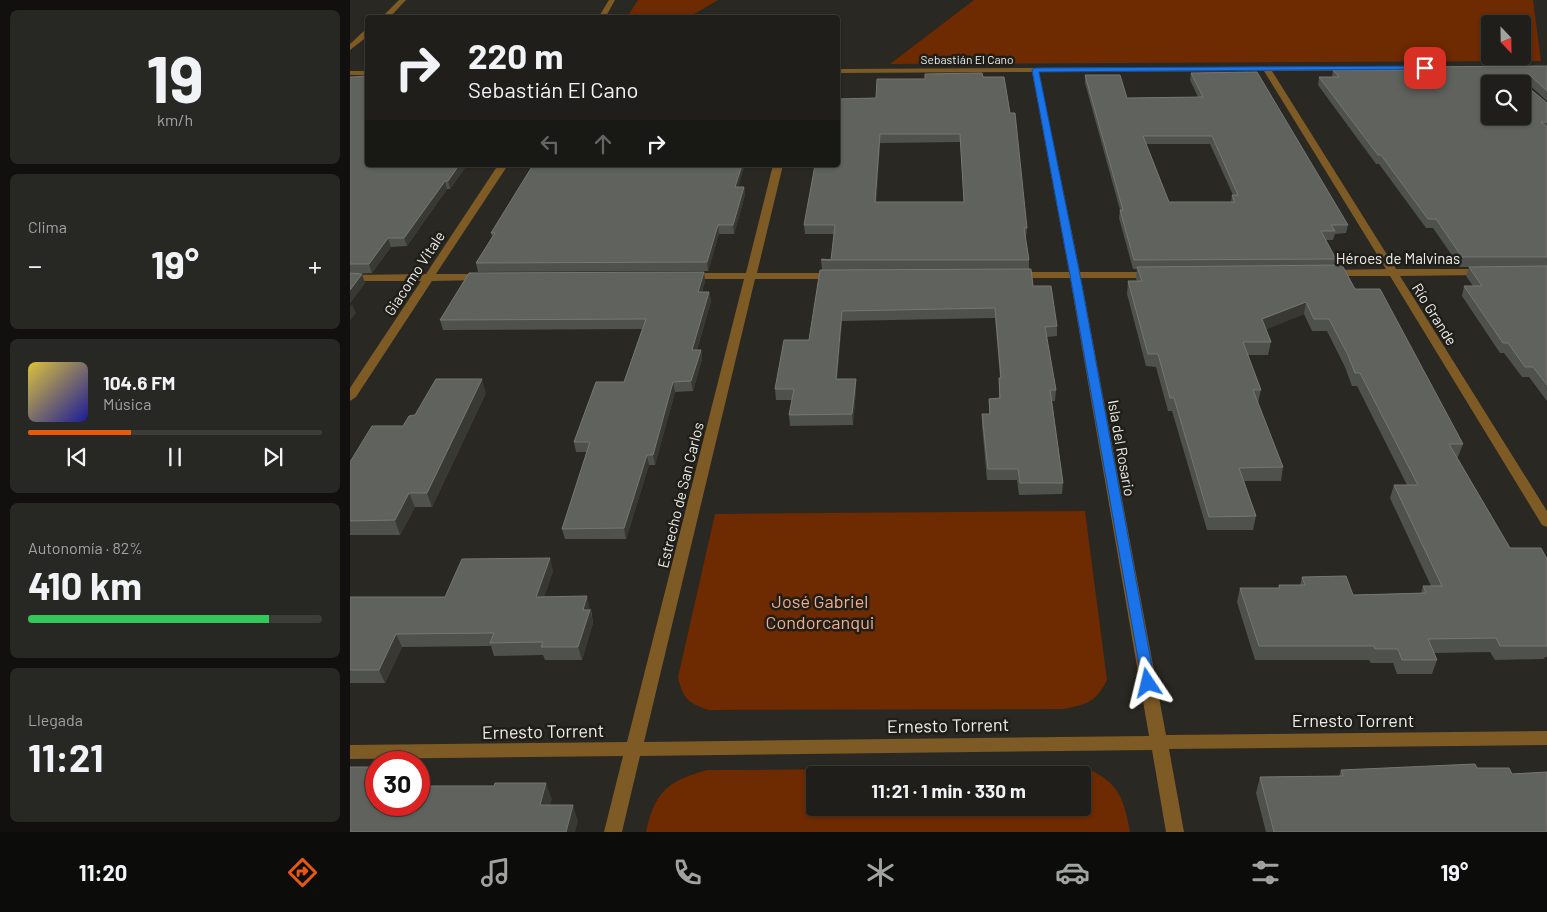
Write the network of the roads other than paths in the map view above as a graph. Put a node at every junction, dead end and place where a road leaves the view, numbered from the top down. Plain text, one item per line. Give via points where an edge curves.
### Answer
1 (403, 0) edge
2 (612, 0) edge
3 (387, 15) edge
4 (603, 15) edge
5 (365, 35) edge
6 (350, 48) edge
7 (1425, 68) edge
8 (1268, 69) junction
9 (1035, 70) junction
10 (840, 71) edge
11 (350, 73) edge
12 (365, 73) edge
13 (502, 167) edge
14 (778, 167) edge
15 (1489, 272) edge
16 (1323, 273) edge
17 (1392, 273) junction
18 (1164, 274) edge
19 (1006, 275) edge
20 (1075, 275) junction
21 (673, 276) edge
22 (751, 276) junction
23 (850, 276) edge
24 (429, 277) junction
25 (497, 277) edge
26 (350, 278) edge
27 (350, 397) edge
28 (1547, 522) edge
29 (1547, 738) edge
30 (1158, 741) junction
31 (633, 750) junction
32 (350, 752) edge
33 (613, 832) edge
34 (1176, 832) edge

1 - 3 street
2 - 4 street
5 - 6 street
7 - 8 street, Sebastián El Cano
8 - 9 street, Sebastián El Cano
8 - 17 street, Río Grande
9 - 10 street, Sebastián El Cano
9 - 20 street, Isla del Rosario
11 - 12 street
13 - 24 street, Giacomo Vitale
14 - 22 street, Estrecho de San Carlos
15 - 17 street, Héroes de Malvinas
16 - 17 street, Héroes de Malvinas
17 - 28 street, Río Grande
18 - 20 street
19 - 20 street
20 - 30 street, Isla del Rosario
21 - 22 street
22 - 23 street
22 - 31 street, Estrecho de San Carlos
24 - 25 street
24 - 26 street
24 - 27 street, Giacomo Vitale
29 - 30 street, Ernesto Torrent
30 - 31 street, Ernesto Torrent
30 - 34 street, Isla del Rosario
31 - 32 street, Ernesto Torrent
31 - 33 street, Estrecho de San Carlos

